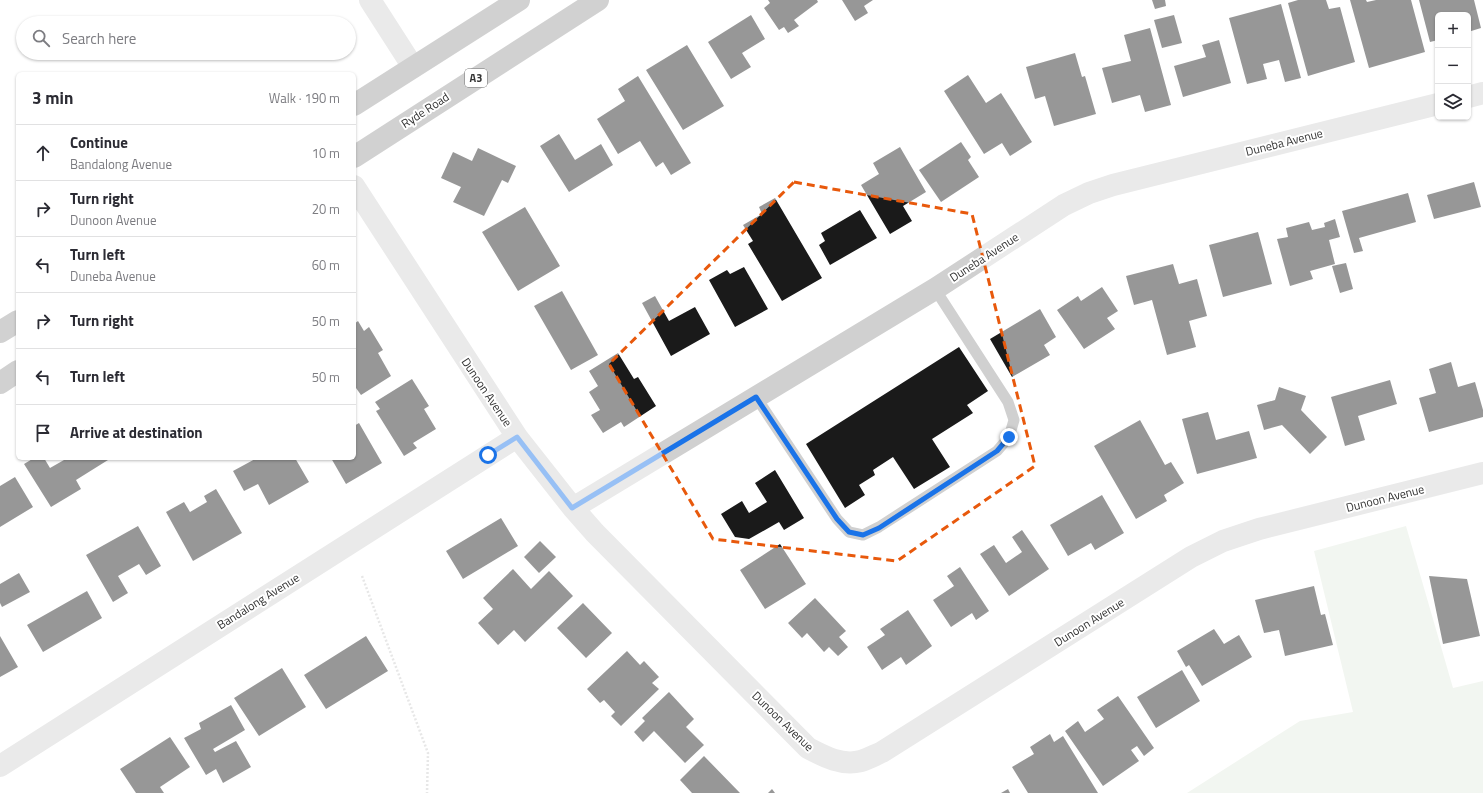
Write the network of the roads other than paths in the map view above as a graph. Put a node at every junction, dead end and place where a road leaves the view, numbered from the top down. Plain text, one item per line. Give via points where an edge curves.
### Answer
1 (370, 0) edge
2 (519, 0) edge
3 (598, 0) edge
4 (413, 67) junction
5 (1483, 93) edge
6 (1471, 96) edge
7 (356, 104) edge
8 (1435, 105) edge
9 (356, 156) edge
10 (356, 189) edge
11 (935, 289) junction
12 (16, 322) edge
13 (0, 332) edge
14 (16, 372) edge
15 (0, 383) edge
16 (756, 397) junction
17 (517, 437) junction
18 (1483, 473) edge
19 (572, 508) junction
20 (0, 766) edge

1 - 4 street
2 - 4 highway
3 - 9 highway, Ryde Road / A3
4 - 7 highway
5 - 6 street
8 - 11 street, Duneba Avenue via 1089,193 1064,205
10 - 17 street, Dunoon Avenue
11 - 16 street, Duneba Avenue
11 - 16 lane via 1008,402 1014,420 1009,437 997,451 879,528 863,535 849,532 837,519
12 - 13 highway
14 - 15 highway
16 - 19 street, Duneba Avenue
17 - 19 street, Dunoon Avenue
17 - 20 street, Bandalong Avenue
18 - 19 street, Dunoon Avenue via 1259,529 1223,541 1191,557 882,752 861,761 841,762 824,757 808,748

